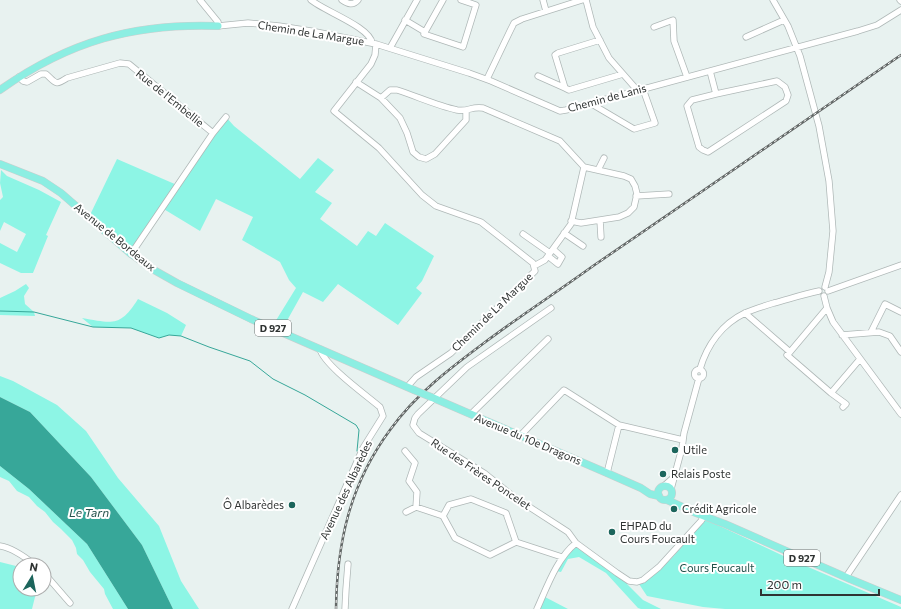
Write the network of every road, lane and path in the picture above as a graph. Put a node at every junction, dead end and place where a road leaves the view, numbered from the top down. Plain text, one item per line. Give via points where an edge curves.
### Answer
1 (200, 0) edge
2 (312, 0) edge
3 (342, 0) edge
4 (358, 0) edge
5 (417, 0) edge
6 (443, 0) edge
7 (461, 0) edge
8 (543, 0) edge
9 (582, 0) edge
10 (586, 0) edge
11 (773, 0) edge
12 (901, 10) edge
13 (546, 11) junction
14 (405, 20) junction
15 (784, 20) junction
16 (218, 26) junction
17 (654, 26) dead end
18 (425, 32) junction
19 (746, 37) dead end
20 (600, 40) junction
21 (374, 44) junction
22 (390, 48) junction
23 (798, 48) junction
24 (710, 71) junction
25 (623, 74) junction
26 (538, 76) dead end
27 (19, 77) junction
28 (688, 77) junction
29 (487, 79) junction
30 (356, 82) junction
31 (564, 88) junction
32 (0, 90) edge
33 (641, 90) junction
34 (716, 94) junction
35 (381, 98) junction
36 (590, 103) junction
37 (466, 111) junction
38 (226, 117) dead end
39 (214, 133) junction
40 (604, 158) dead end
41 (0, 164) edge
42 (584, 167) junction
43 (598, 170) junction
44 (668, 194) dead end
45 (636, 196) junction
46 (600, 220) junction
47 (572, 221) junction
48 (564, 233) junction
49 (523, 234) dead end
50 (601, 236) dead end
51 (583, 246) dead end
52 (550, 253) junction
53 (131, 254) junction
54 (901, 265) edge
55 (534, 266) junction
56 (826, 289) junction
57 (819, 291) junction
58 (824, 296) junction
59 (552, 308) dead end
60 (827, 308) junction
61 (901, 312) edge
62 (745, 313) junction
63 (871, 332) junction
64 (842, 335) junction
65 (548, 339) dead end
66 (320, 349) junction
67 (790, 352) junction
68 (901, 352) edge
69 (860, 360) junction
70 (410, 388) junction
71 (831, 393) junction
72 (433, 398) junction
73 (843, 407) dead end
74 (471, 414) junction
75 (901, 414) edge
76 (620, 425) junction
77 (520, 436) junction
78 (683, 440) junction
79 (405, 451) dead end
80 (607, 473) junction
81 (666, 492) junction
82 (901, 495) edge
83 (416, 507) junction
84 (406, 512) dead end
85 (443, 516) junction
86 (704, 516) junction
87 (516, 542) junction
88 (576, 544) junction
89 (0, 546) edge
90 (25, 557) edge
91 (562, 557) junction
92 (348, 564) dead end
93 (846, 577) junction
94 (52, 582) edge
95 (901, 600) edge
96 (70, 603) dead end
97 (292, 609) edge
98 (346, 609) edge
99 (537, 609) edge

1 - 16 street via 218,22
2 - 21 street via 355,26
3 - 4 street via 347,4
5 - 14 street
6 - 18 street
7 - 18 street via 476,5 463,47 424,34
8 - 13 street
9 - 13 street
10 - 20 street via 593,27
11 - 15 street
12 - 23 street, Chemin de Lanis via 872,27
13 - 29 street via 514,23
14 - 18 street
14 - 22 street
15 - 19 street
15 - 23 street
16 - 21 street, Chemin de La Margue via 279,26
16 - 27 main road via 161,27 113,36 66,52
17 - 28 street via 672,20 674,41
20 - 25 street via 609,58
20 - 31 street via 555,55
21 - 22 street, Chemin de Lanis
21 - 30 street, Chemin de La Margue via 374,58
22 - 29 street, Chemin de Lanis
23 - 24 street, Chemin de Lanis
23 - 56 street via 814,108 829,182 833,229
24 - 28 street, Chemin de Lanis
24 - 34 street
25 - 31 street via 570,90
25 - 33 street
26 - 31 street
27 - 32 main road
27 - 39 street, Rue de l'Embellie via 28,82 41,74 46,74 57,83 120,63 129,64
28 - 33 street, Chemin de Lanis
29 - 36 street, Chemin de Lanis via 560,111
30 - 35 street
30 - 55 street, Chemin de La Margue via 334,111 380,148 422,195 436,206 480,222 533,262
33 - 36 street, Chemin de Lanis
33 - 36 street via 655,123 634,129
34 - 34 street via 692,100 688,106 699,147 708,152 786,101 788,95 777,81
35 - 37 street via 390,90 398,90
35 - 37 street via 400,118 413,152 426,159 435,154 466,120
37 - 42 street via 475,106 483,108 560,141
38 - 39 street
39 - 53 street
40 - 43 street
41 - 53 main road, Avenue de Bordeaux / D 927 via 43,181 61,193
42 - 43 street
42 - 47 street
43 - 45 street via 631,179
44 - 45 street
45 - 46 street via 634,207 628,213
46 - 47 street via 581,223
46 - 50 street
47 - 48 street
48 - 51 street
48 - 52 street
49 - 52 street
52 - 55 street via 545,260
53 - 66 main road, Avenue de Bordeaux / D 927 via 194,292
54 - 56 street
55 - 70 street, Chemin de La Margue via 535,271 459,346 416,377
56 - 57 street via 820,288
56 - 58 street via 828,294
57 - 58 street via 820,295
57 - 62 street
58 - 60 street
59 - 72 street via 466,367
60 - 64 street
60 - 67 street
61 - 63 street via 885,304
62 - 67 street
62 - 78 street via 732,320 720,332 705,354 700,369 704,374 699,378
63 - 64 street
63 - 68 street via 890,336
64 - 69 street
65 - 74 street
66 - 70 main road, Avenue de Bordeaux / D 927
66 - 97 street, Avenue des Albarèdes via 322,356 330,365 380,407 383,416 363,448
67 - 71 street via 787,355
69 - 71 street
69 - 75 street
70 - 72 main road, Avenue du 10e Dragons / D 927, bridge
71 - 73 street via 846,404
72 - 74 main road, Avenue du 10e Dragons / D 927
72 - 88 street, Rue des Frères Poncelet via 415,418 413,425 419,433 484,473 514,497 568,532
74 - 77 main road, Avenue du 10e Dragons / D 927
76 - 77 street via 564,390
76 - 78 street
76 - 80 street
77 - 80 main road, Avenue du 10e Dragons / D 927
78 - 81 street via 674,476
79 - 83 street via 415,463 410,481 417,492
80 - 81 main road, Avenue du 10e Dragons / D 927 via 648,492
81 - 86 main road, D 927
82 - 93 street
83 - 84 street
83 - 85 street
85 - 87 street via 455,538 490,555
85 - 87 street via 449,505 471,499 506,513
86 - 88 street via 659,567 637,582 616,573
86 - 93 main road, D 927
87 - 91 street
88 - 91 street
89 - 90 street
91 - 99 street
92 - 98 street
93 - 95 main road, D 927
94 - 96 street

